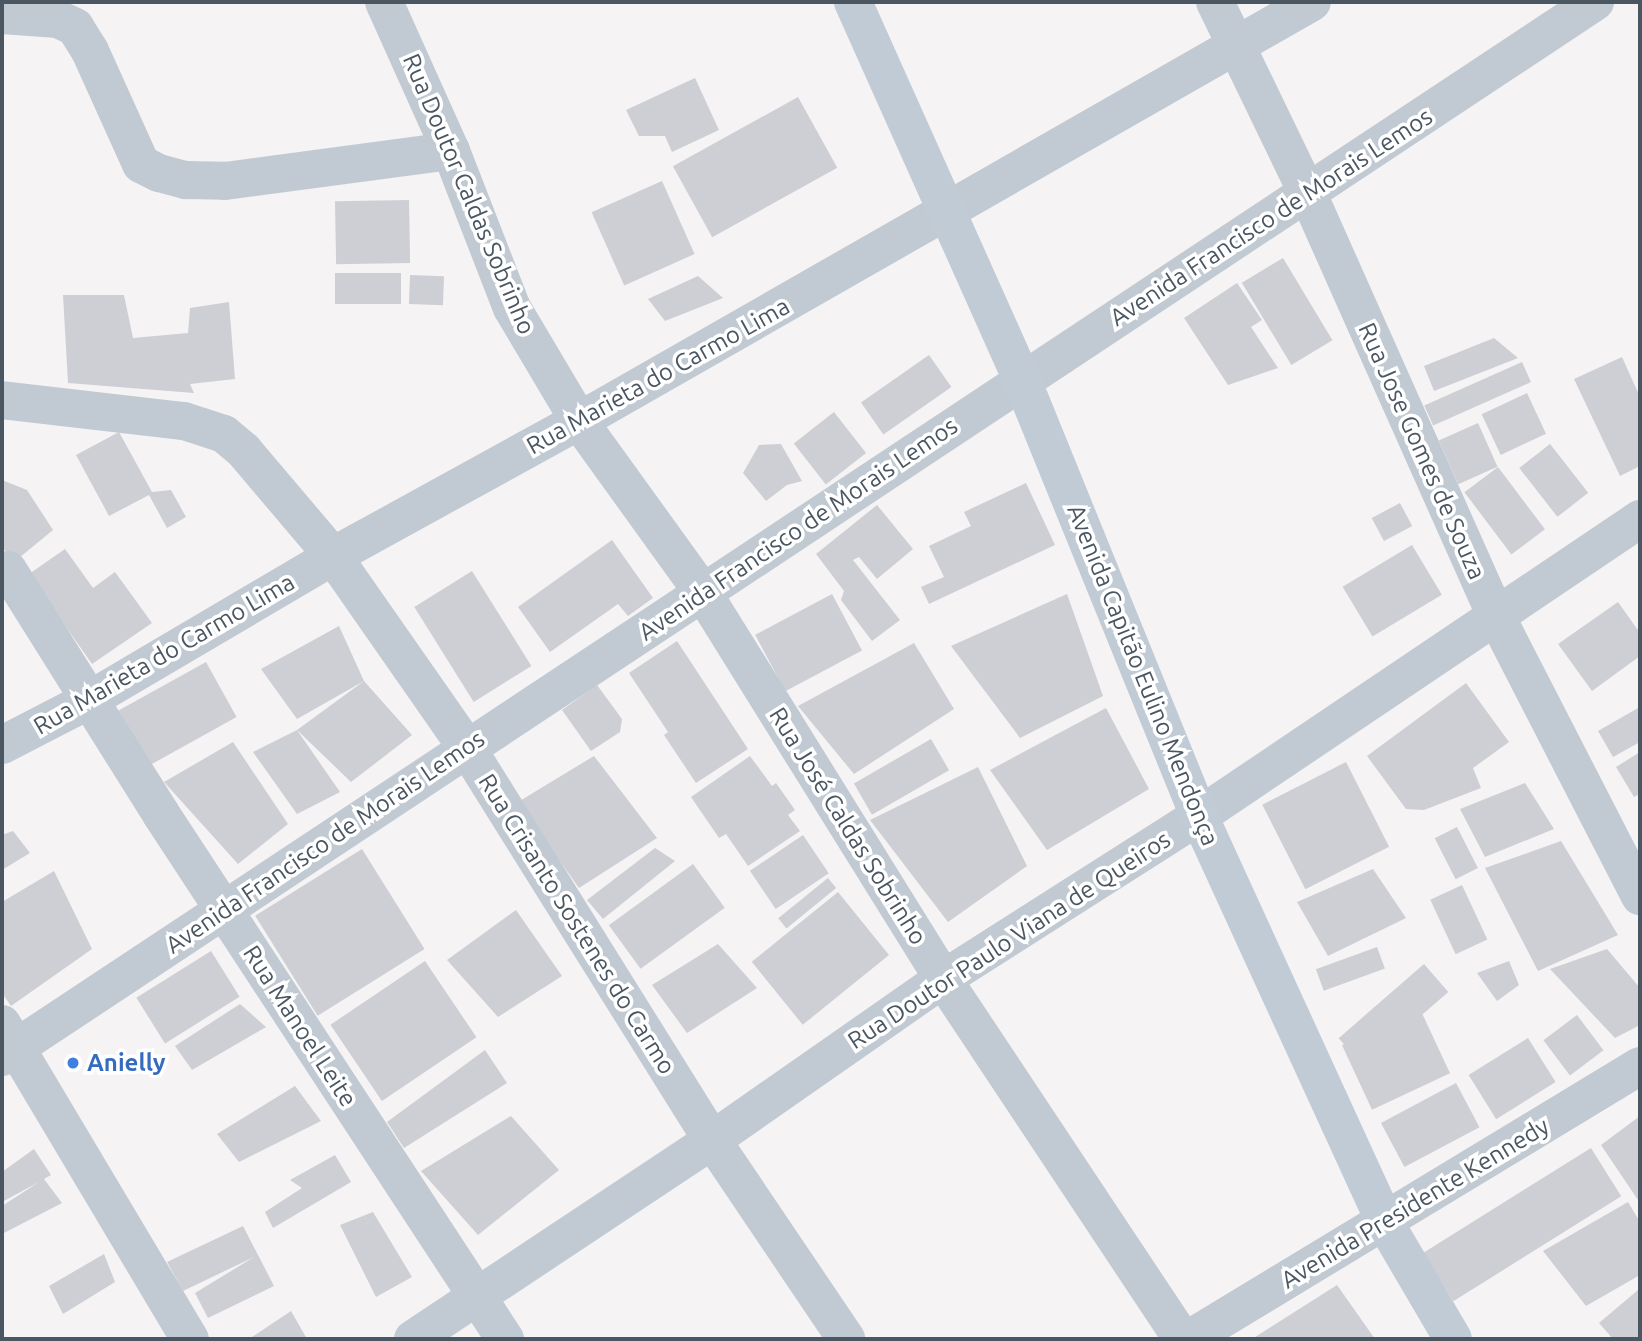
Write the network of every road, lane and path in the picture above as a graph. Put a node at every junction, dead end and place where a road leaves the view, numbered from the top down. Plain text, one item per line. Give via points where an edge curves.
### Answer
1 (384, 2) edge
2 (853, 2) edge
3 (1215, 2) edge
4 (1312, 2) edge
5 (1595, 2) edge
6 (2, 15) edge
7 (1235, 47) junction
8 (451, 151) junction
9 (1308, 194) junction
10 (948, 212) junction
11 (1022, 380) junction
12 (2, 400) edge
13 (579, 421) junction
14 (1640, 519) edge
15 (333, 556) junction
16 (8, 570) dead end
17 (703, 593) junction
18 (1496, 616) junction
19 (89, 700) junction
20 (2, 745) edge
21 (467, 748) junction
22 (1199, 816) junction
23 (1640, 896) edge
24 (224, 909) junction
25 (943, 979) junction
26 (7, 1043) edge
27 (1640, 1066) edge
28 (712, 1140) junction
29 (1385, 1223) junction
30 (478, 1297) junction
31 (190, 1339) edge
32 (413, 1339) edge
33 (505, 1339) edge
34 (846, 1339) edge
35 (1182, 1339) edge
36 (1189, 1339) edge
37 (1453, 1339) edge

1 - 8 street, Rua Doutor Caldas Sobrinho
2 - 10 main road, Avenida Capitão Eulino Mendonça
3 - 7 street, Rua Jose Gomes de Souza
4 - 7 street, Rua Marieta do Carmo Lima
5 - 9 street, Avenida Francisco de Morais Lemos
6 - 8 street via 58,19 75,27 141,164 159,173 186,180 225,181
7 - 9 street, Rua Jose Gomes de Souza
7 - 10 street, Rua Marieta do Carmo Lima
8 - 13 street, Rua Doutor Caldas Sobrinho via 512,308
9 - 11 street, Avenida Francisco de Morais Lemos
9 - 18 street, Rua Jose Gomes de Souza
10 - 11 main road, Avenida Capitão Eulino Mendonça
10 - 13 street, Rua Marieta do Carmo Lima
11 - 17 street, Avenida Francisco de Morais Lemos
11 - 22 main road, Avenida Capitão Eulino Mendonça
12 - 15 street, Rua Crisanto Sostenes do Carmo via 184,421 224,435 244,450
13 - 15 street, Rua Marieta do Carmo Lima
13 - 17 street, Rua José Caldas Sobrinho
14 - 18 street, Rua Doutor Paulo Viana de Queiros
15 - 19 street, Rua Marieta do Carmo Lima
15 - 21 street, Rua Crisanto Sostenes do Carmo
16 - 19 street, Rua Manoel Leite
17 - 21 street, Avenida Francisco de Morais Lemos
17 - 25 street, Rua José Caldas Sobrinho
18 - 22 street, Rua Doutor Paulo Viana de Queiros
18 - 23 street, Rua Jose Gomes de Souza
19 - 20 street, Rua Marieta do Carmo Lima
19 - 24 street, Rua Manoel Leite
21 - 24 street, Avenida Francisco de Morais Lemos
21 - 28 street, Rua Crisanto Sostenes do Carmo
22 - 25 street, Rua Doutor Paulo Viana de Queiros
22 - 29 main road, Avenida Capitão Eulino Mendonça
24 - 26 street, Avenida Francisco de Morais Lemos
24 - 30 street, Rua Manoel Leite
25 - 28 street, Rua Doutor Paulo Viana de Queiros
25 - 35 street, Rua José Caldas Sobrinho
26 - 31 street
27 - 29 street, Avenida Presidente Kennedy
28 - 30 street, Rua Doutor Paulo Viana de Queiros
28 - 34 street, Rua Crisanto Sostenes do Carmo
29 - 36 street, Avenida Presidente Kennedy
29 - 37 main road, Avenida Capitão Eulino Mendonça
30 - 32 street, Rua Doutor Paulo Viana de Queiros
30 - 33 street, Rua Manoel Leite

